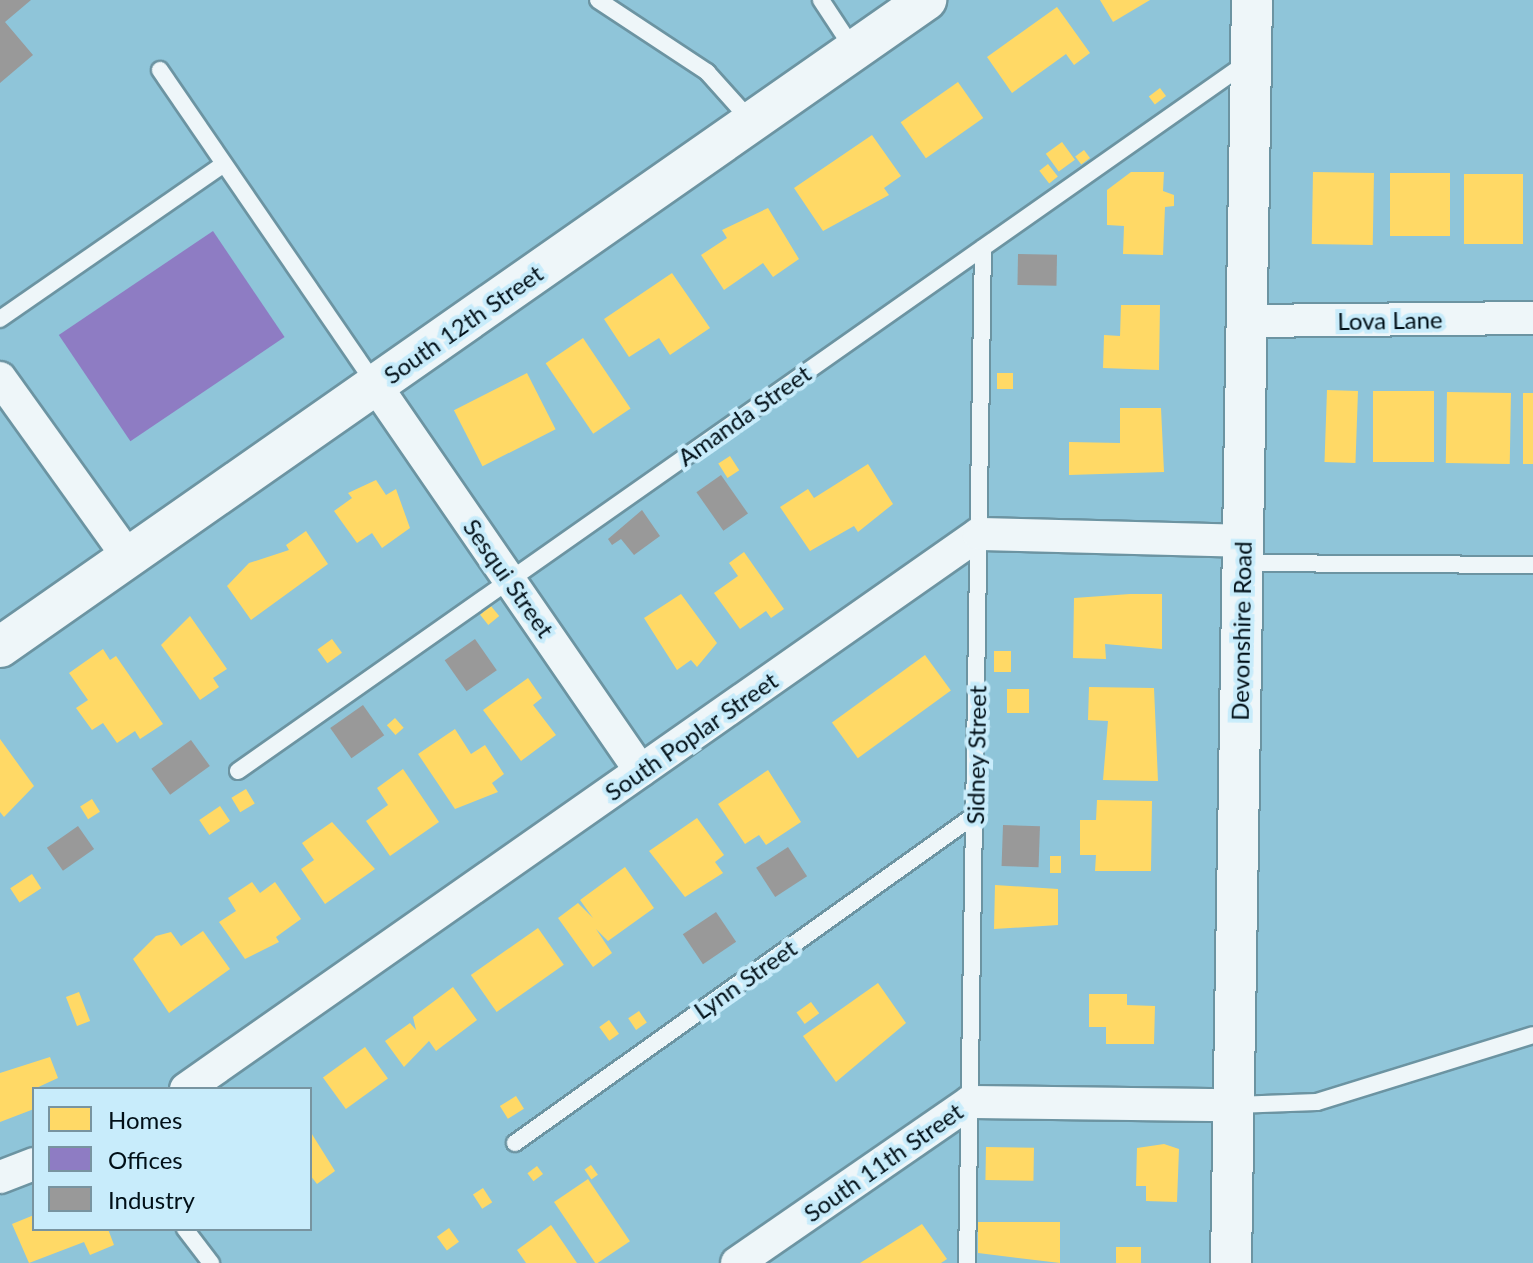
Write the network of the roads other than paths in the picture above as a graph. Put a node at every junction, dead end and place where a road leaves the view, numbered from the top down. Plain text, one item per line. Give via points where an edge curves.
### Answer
1 (598, 0) edge
2 (821, 0) edge
3 (926, 0) edge
4 (1252, 0) edge
5 (854, 50) junction
6 (1251, 59) junction
7 (160, 70) dead end
8 (751, 121) junction
9 (224, 164) junction
10 (983, 248) junction
11 (1533, 318) edge
12 (0, 319) edge
13 (1247, 321) junction
14 (0, 378) edge
15 (376, 386) junction
16 (979, 534) junction
17 (1243, 552) junction
18 (128, 557) junction
19 (1533, 565) edge
20 (510, 580) junction
21 (0, 647) edge
22 (238, 771) dead end
23 (641, 771) junction
24 (975, 815) junction
25 (1533, 1035) edge
26 (189, 1087) edge
27 (970, 1102) junction
28 (1233, 1105) junction
29 (515, 1143) dead end
30 (32, 1165) edge
31 (0, 1177) edge
32 (187, 1231) edge
33 (211, 1263) edge
34 (737, 1263) edge
35 (967, 1263) edge
36 (1231, 1263) edge

1 - 8 lane via 707,72
2 - 5 lane
3 - 5 street, South 12th Street
4 - 6 street, Devonshire Road
5 - 8 street, South 12th Street
6 - 10 lane, Amanda Street
6 - 13 street, Devonshire Road
7 - 9 lane
8 - 15 street, South 12th Street
9 - 12 lane
9 - 15 lane
10 - 16 lane, Sidney Street
10 - 20 lane, Amanda Street
11 - 13 street, Lova Lane
13 - 17 street, Devonshire Road
14 - 18 street
15 - 18 street, South 12th Street
15 - 20 street, Sesqui Street
16 - 17 street
16 - 23 street, South Poplar Street
16 - 24 lane, Sidney Street
17 - 19 lane
17 - 28 street, Devonshire Road
18 - 21 street, South 12th Street
20 - 22 lane, Amanda Street
20 - 23 street, Sesqui Street
23 - 26 street, South Poplar Street
24 - 27 lane, Sidney Street
24 - 29 lane, Lynn Street
25 - 28 lane via 1317,1102
27 - 28 street, South 11th Street
27 - 34 street, South 11th Street
27 - 35 lane, Sidney Street
28 - 36 street, Devonshire Road
30 - 31 street
32 - 33 lane

